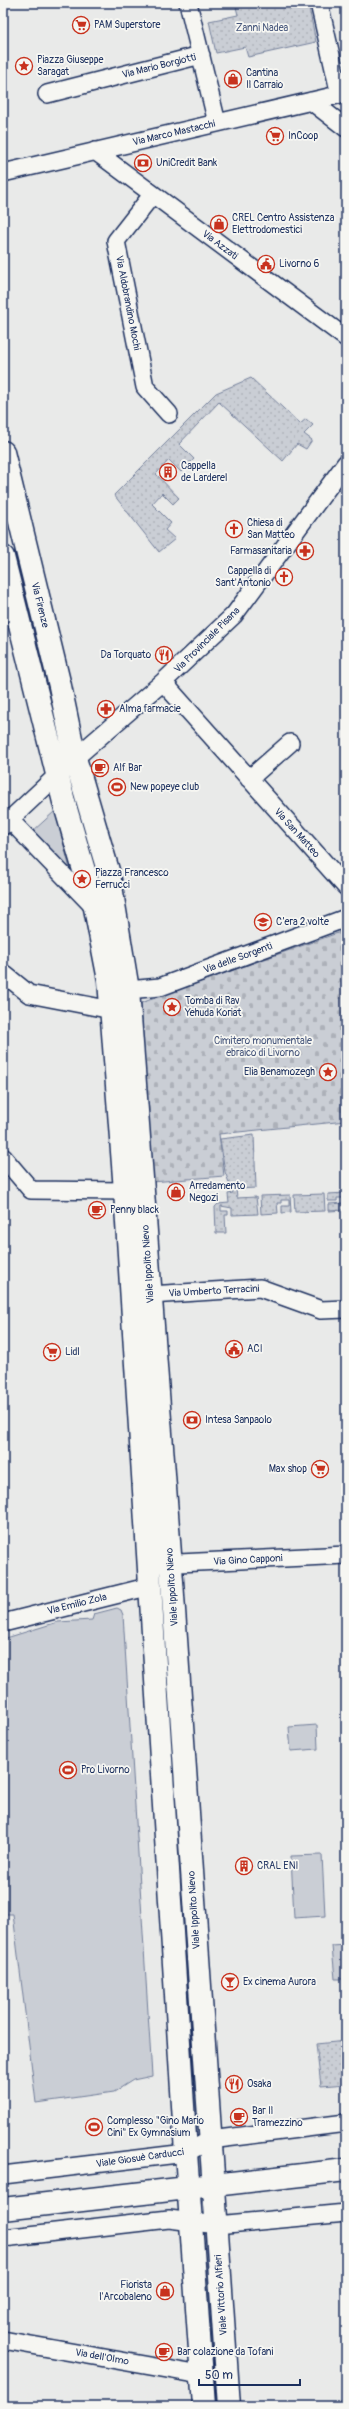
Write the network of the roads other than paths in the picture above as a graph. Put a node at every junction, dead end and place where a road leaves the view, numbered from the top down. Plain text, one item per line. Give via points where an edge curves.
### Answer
1 (188, 3) edge
2 (319, 3) edge
3 (201, 55) junction
4 (47, 94) dead end
5 (343, 94) edge
6 (311, 101) junction
7 (217, 123) junction
8 (346, 128) edge
9 (95, 152) junction
10 (3, 173) edge
11 (152, 195) junction
12 (346, 338) edge
13 (169, 414) dead end
14 (3, 452) edge
15 (346, 463) edge
16 (3, 557) edge
17 (163, 682) junction
18 (290, 743) dead end
19 (75, 758) junction
20 (57, 775) junction
21 (249, 779) junction
22 (6, 823) edge
23 (346, 887) edge
24 (95, 908) junction
25 (346, 918) edge
26 (3, 973) edge
27 (128, 990) junction
28 (112, 1010) junction
29 (3, 1157) edge
30 (125, 1191) junction
31 (150, 1295) junction
32 (346, 1309) edge
33 (346, 1554) edge
34 (160, 1564) junction
35 (151, 1586) junction
36 (3, 1623) edge
37 (346, 2123) edge
38 (210, 2140) junction
39 (186, 2153) junction
40 (346, 2170) edge
41 (3, 2175) edge
42 (214, 2185) junction
43 (188, 2187) junction
44 (3, 2209) edge
45 (346, 2212) edge
46 (217, 2226) junction
47 (192, 2230) junction
48 (3, 2238) edge
49 (3, 2340) edge
50 (202, 2375) junction
51 (204, 2406) edge
52 (229, 2406) edge

1 - 3 street
2 - 5 street
3 - 4 street, Via Mario Borgiotti
3 - 7 street
5 - 6 street, Via Marco Mastacchi
6 - 7 street, Via Marco Mastacchi
6 - 8 street
7 - 9 street, Via Marco Mastacchi
9 - 10 street, Via Marco Mastacchi
9 - 11 street, Via Azzati
11 - 12 street, Via Azzati
11 - 13 street, Via Aldobrandino Mochi via 116,241 145,387
14 - 19 main road, Via Firenze
15 - 17 street, Via Provinciale Pisana via 234,615
16 - 20 main road
17 - 19 street, Via Provinciale Pisana
17 - 21 street, Via San Matteo
18 - 21 street
19 - 20 street, Via Provinciale Pisana
19 - 27 main road via 109,874
20 - 22 street, Via Provinciale Pisana
20 - 24 main road
21 - 23 street, Via San Matteo
22 - 24 street
24 - 28 main road via 107,964
25 - 27 street, Via delle Sorgenti via 160,986
26 - 28 street via 29,994
27 - 31 main road, Viale Ippolito Nievo
28 - 30 main road, Viale Ippolito Nievo
29 - 30 street via 31,1190
30 - 34 main road, Viale Ippolito Nievo
31 - 32 street, Via Umberto Terracini via 260,1288 321,1310
31 - 34 main road, Viale Ippolito Nievo
33 - 34 street, Via Gino Capponi
34 - 35 main road, Viale Ippolito Nievo
34 - 38 main road, Viale Ippolito Nievo
35 - 36 street, Via Emilio Zola
35 - 39 main road, Viale Ippolito Nievo
37 - 38 street, Viale Giosuè Carducci
38 - 39 street, Viale Giosuè Carducci
38 - 42 main road, Viale Ippolito Nievo
39 - 41 street, Viale Giosuè Carducci
39 - 43 main road, Viale Ippolito Nievo
40 - 42 main road
42 - 43 main road
42 - 46 main road, Viale Vittorio Alfieri
43 - 44 main road
43 - 47 main road
45 - 46 street
46 - 47 street via 200,2232
46 - 52 main road, Viale Vittorio Alfieri
47 - 48 street via 169,2219
47 - 50 main road
49 - 50 street, Via dell'Olmo
50 - 51 main road

